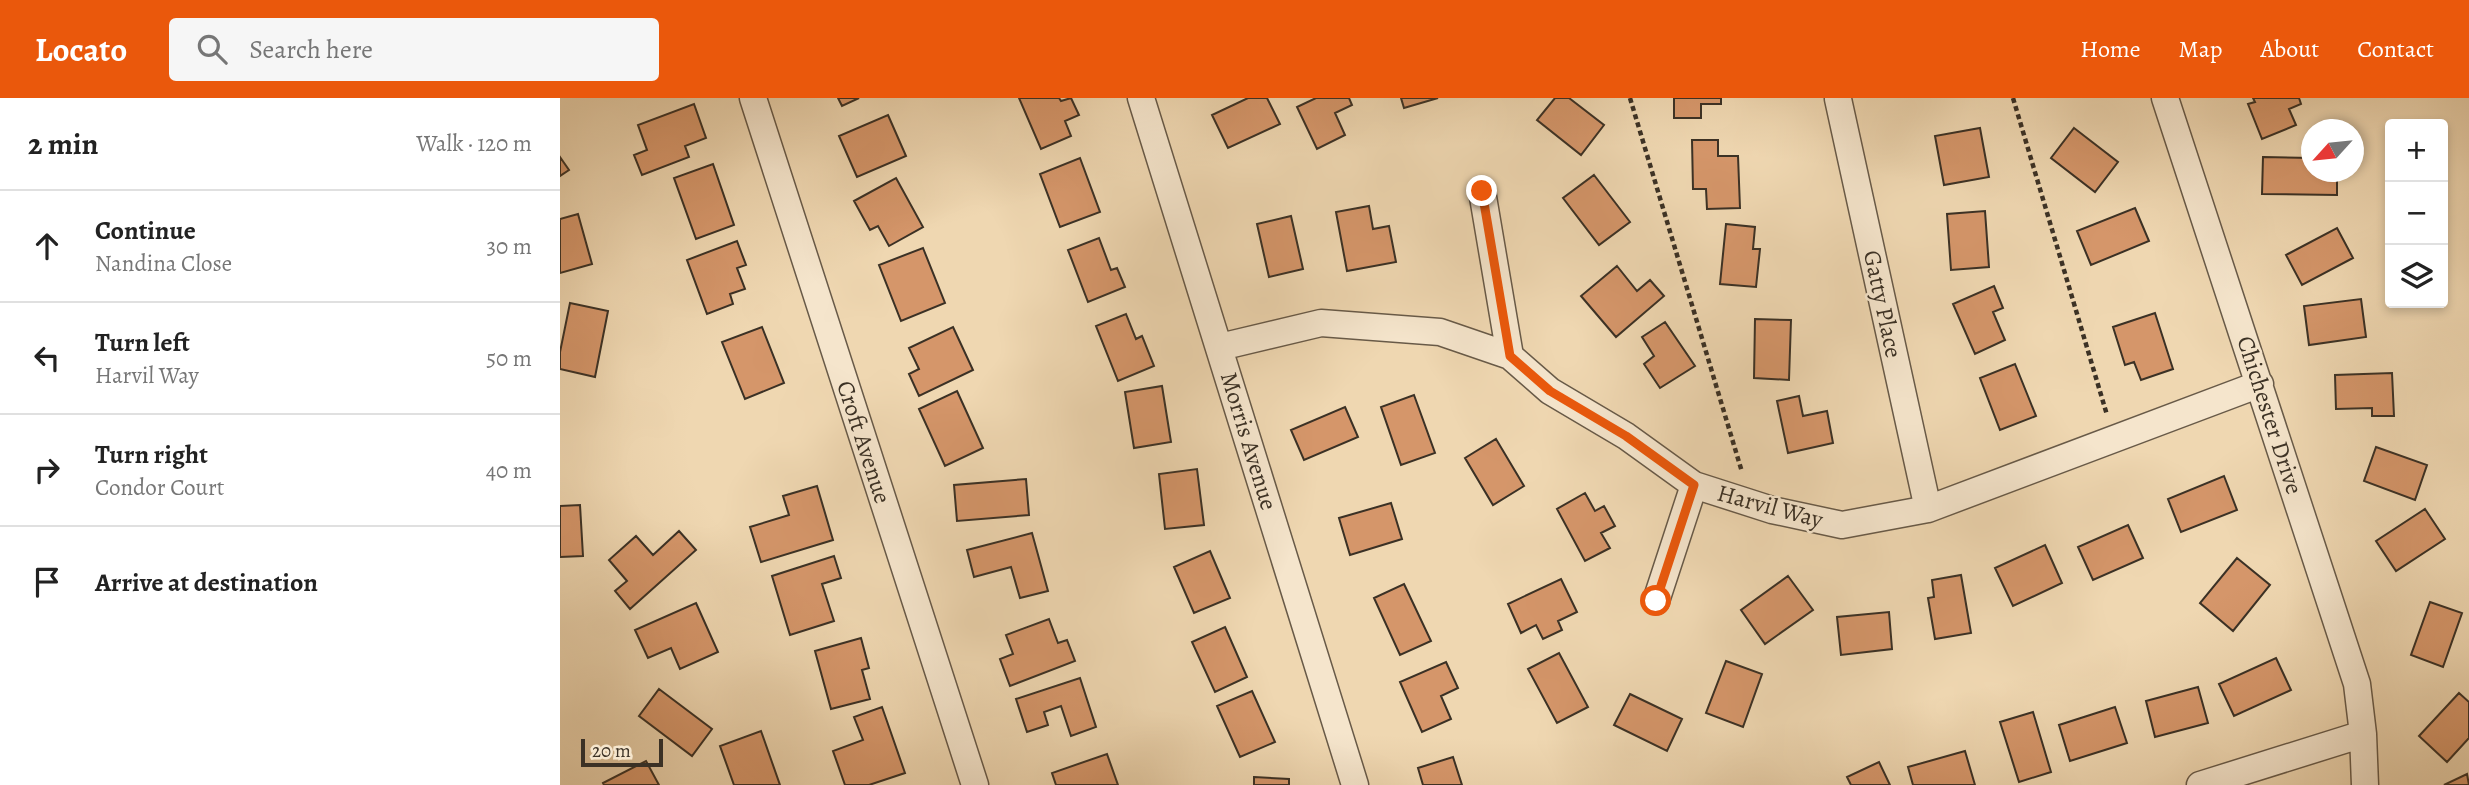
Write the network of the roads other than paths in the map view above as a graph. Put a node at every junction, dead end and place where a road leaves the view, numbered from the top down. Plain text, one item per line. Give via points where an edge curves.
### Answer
1 (753, 98) edge
2 (1141, 98) edge
3 (2165, 98) edge
4 (1838, 99) edge
5 (1482, 191) dead end
6 (1220, 347) junction
7 (1510, 356) junction
8 (2260, 384) junction
9 (1694, 485) junction
10 (1928, 509) junction
11 (1656, 601) dead end
12 (2363, 734) junction
13 (975, 785) edge
14 (1355, 785) edge
15 (2200, 785) edge
16 (2365, 785) edge

1 - 13 street, Croft Avenue
2 - 6 street, Morris Avenue
3 - 8 street, Chichester Drive
4 - 10 street, Gatty Place
5 - 7 street
6 - 7 street, Harvil Way via 1321,323 1440,332
6 - 14 street, Morris Avenue
7 - 9 street, Harvil Way via 1550,391 1626,436
8 - 10 street, Harvil Way
8 - 12 street, Chichester Drive via 2357,684
9 - 10 street, Harvil Way via 1842,525
9 - 11 street
12 - 15 street
12 - 16 street, Chichester Drive

